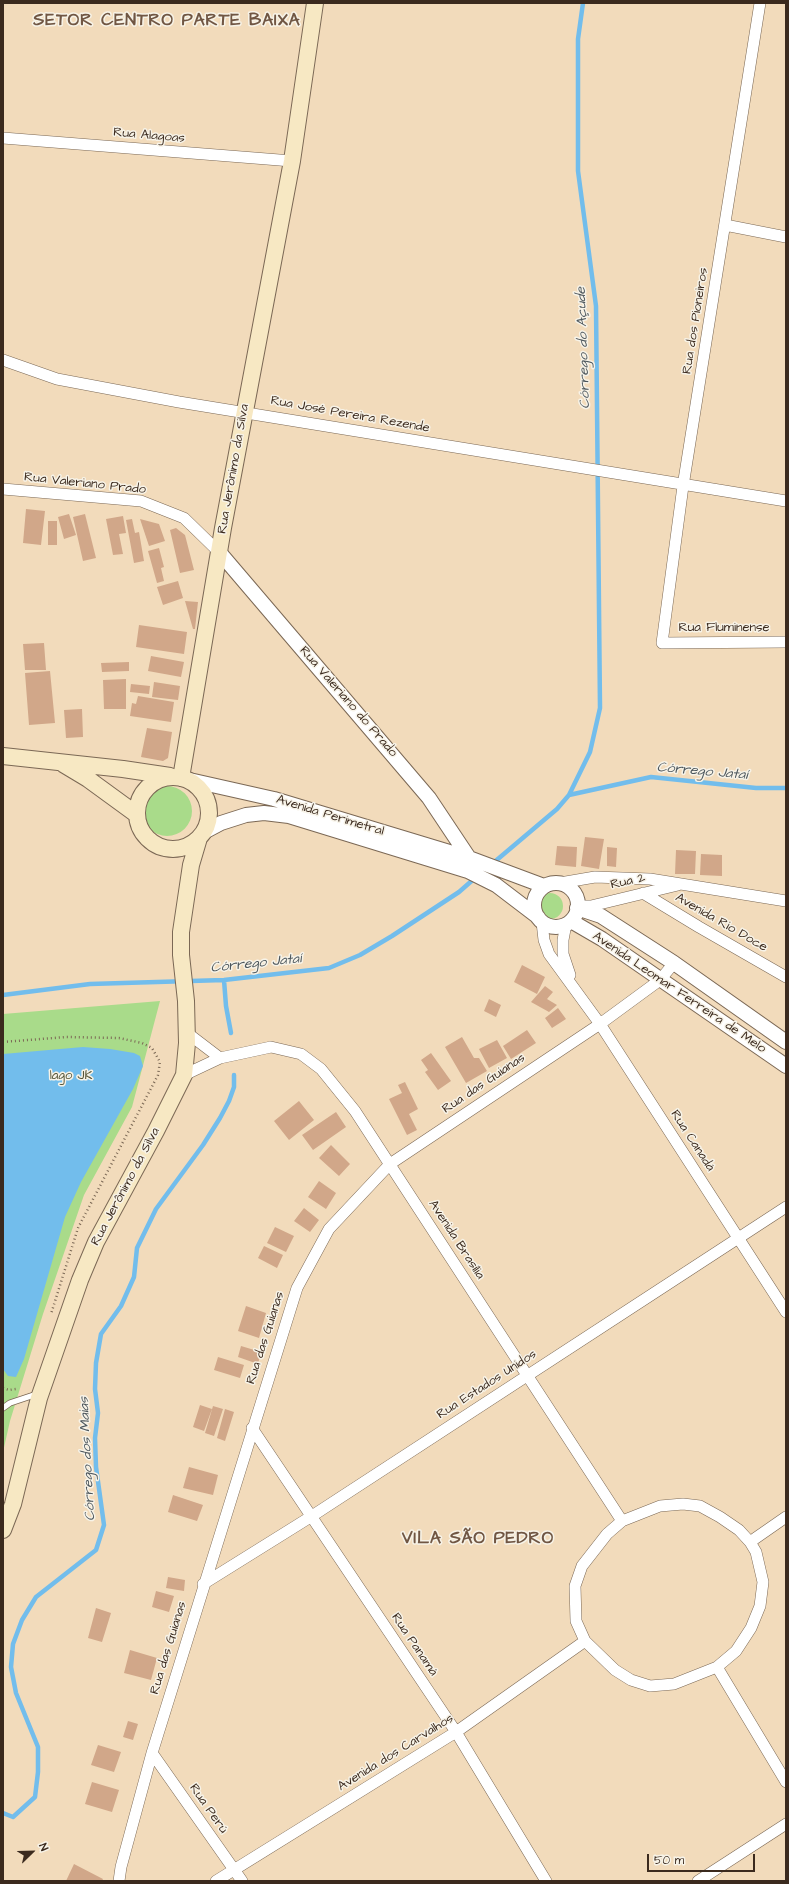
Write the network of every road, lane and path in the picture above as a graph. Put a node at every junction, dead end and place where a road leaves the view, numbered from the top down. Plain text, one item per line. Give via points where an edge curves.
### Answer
1 (316, 3) edge
2 (760, 3) edge
3 (3, 138) edge
4 (292, 161) junction
5 (725, 225) junction
6 (786, 237) edge
7 (3, 360) edge
8 (245, 412) junction
9 (683, 486) junction
10 (3, 489) edge
11 (786, 501) edge
12 (220, 553) junction
13 (786, 642) edge
14 (662, 643) joint
15 (3, 756) edge
16 (58, 762) junction
17 (179, 778) junction
18 (136, 814) junction
19 (202, 835) junction
20 (383, 839) junction
21 (472, 859) junction
22 (560, 884) junction
23 (684, 884) junction
24 (544, 886) junction
25 (643, 893) junction
26 (786, 901) edge
27 (573, 915) junction
28 (540, 919) junction
29 (674, 963) junction
30 (786, 977) edge
31 (660, 980) junction
32 (573, 985) junction
33 (600, 1024) junction
34 (186, 1032) junction
35 (3, 1042) edge
36 (786, 1042) edge
37 (220, 1058) junction
38 (786, 1066) edge
39 (158, 1075) dead end
40 (184, 1075) junction
41 (390, 1164) junction
42 (786, 1207) edge
43 (738, 1237) junction
44 (786, 1312) edge
45 (528, 1375) junction
46 (41, 1393) junction
47 (3, 1408) edge
48 (252, 1428) junction
49 (312, 1516) junction
50 (786, 1517) edge
51 (622, 1521) junction
52 (3, 1530) edge
53 (750, 1542) junction
54 (203, 1584) junction
55 (585, 1641) junction
56 (717, 1667) junction
57 (456, 1732) junction
58 (152, 1753) junction
59 (786, 1782) edge
60 (786, 1824) edge
61 (234, 1870) junction
62 (119, 1881) edge
63 (216, 1881) edge
64 (242, 1881) edge
65 (546, 1881) edge
66 (698, 1881) edge

1 - 4 main road, Rua Jerônimo da Silva
2 - 5 street, Rua dos Pioneiros
3 - 4 street, Rua Alagoas
4 - 8 main road, Rua Jerônimo da Silva
5 - 6 street
5 - 9 street, Rua dos Pioneiros
7 - 8 street, Rua José Pereira Rezende via 57,379
8 - 9 street, Rua José Pereira Rezende
8 - 12 main road, Rua Jerônimo da Silva
9 - 11 street
9 - 14 street, Rua dos Pioneiros
10 - 12 street, Rua Valeriano Prado via 141,501 184,518
12 - 17 main road, Rua Jerônimo da Silva
12 - 21 street, Rua Valeriano do Prado via 429,798
13 - 14 street, Rua Fluminense
15 - 16 main road, Avenida Perimetral
16 - 17 main road, Avenida Perimetral
16 - 18 main road, Avenida Perimetral via 88,779
17 - 18 main road via 160,779 150,784 142,793
17 - 19 main road via 195,784 208,803 209,814
17 - 20 street, Avenida Perimetral via 274,799
18 - 19 main road via 138,825 144,834 160,847 181,848
19 - 20 street, Avenida Perimetral via 221,823 246,815 264,813 289,816
19 - 34 main road, Rua Jerônimo da Silva via 191,865 180,955 186,1001
20 - 21 street, Avenida Perimetral
20 - 28 street, Avenida Perimetral via 481,877 510,895
21 - 24 street, Avenida Perimetral
22 - 23 street via 595,877 650,878
22 - 24 street
22 - 27 street via 571,890 577,901
23 - 25 street, Rua 2
23 - 26 street
24 - 28 street via 538,891 534,904
25 - 27 street, Rua 2 via 590,906
25 - 30 street, Avenida Rio Doce via 698,928
27 - 28 street via 553,927
27 - 29 street, Avenida Leomar Ferreira de Melo via 601,916
27 - 31 street, Avenida Leomar Ferreira de Melo
27 - 32 street, Rua Canadá via 563,940 564,954
28 - 32 street, Rua Canadá via 549,954
29 - 31 street, Rua das Guianas
29 - 36 street, Avenida Leomar Ferreira de Melo
31 - 33 street, Rua das Guianas
31 - 38 street, Avenida Leomar Ferreira de Melo
32 - 33 street, Rua Canadá
33 - 41 street, Rua das Guianas
33 - 43 street, Rua Canadá
34 - 37 street
34 - 40 main road, Rua Jerônimo da Silva via 187,1058
35 - 39 path via 100,1037 142,1043 152,1048 160,1062
37 - 40 street, Avenida Brasília
37 - 41 street, Avenida Brasília via 271,1047 301,1054 321,1069 355,1110
40 - 46 main road, Rua Jerônimo da Silva via 96,1242 80,1280
41 - 45 street, Avenida Brasília
41 - 48 street, Rua das Guianas via 330,1229 297,1288
42 - 43 street, Rua Estados Unidos
43 - 44 street, Rua Canadá
43 - 45 street, Rua Estados Unidos
45 - 49 street, Rua Estados Unidos
45 - 51 street, Avenida Brasília
46 - 47 lane via 10,1403
46 - 52 main road, Rua Jerônimo da Silva via 13,1504
48 - 49 street, Rua Panamá
48 - 54 street, Rua das Guianas
49 - 54 street, Rua Estados Unidos
49 - 57 street, Rua Panamá
50 - 53 street
51 - 53 street via 660,1506 700,1506 733,1526
51 - 55 street via 607,1534 582,1566 575,1586 576,1621
53 - 56 street via 756,1552 763,1582 760,1606 751,1628 736,1651
54 - 58 street, Rua das Guianas
55 - 56 street via 615,1670 631,1680 650,1686 674,1684
55 - 57 street, Avenida dos Carvalhos
56 - 59 street
57 - 61 street, Avenida dos Carvalhos
57 - 65 street, Rua Panamá
58 - 61 street, Rua Perú
58 - 62 street, Rua das Guianas
60 - 66 street
61 - 63 street, Avenida dos Carvalhos
61 - 64 street, Rua Perú

